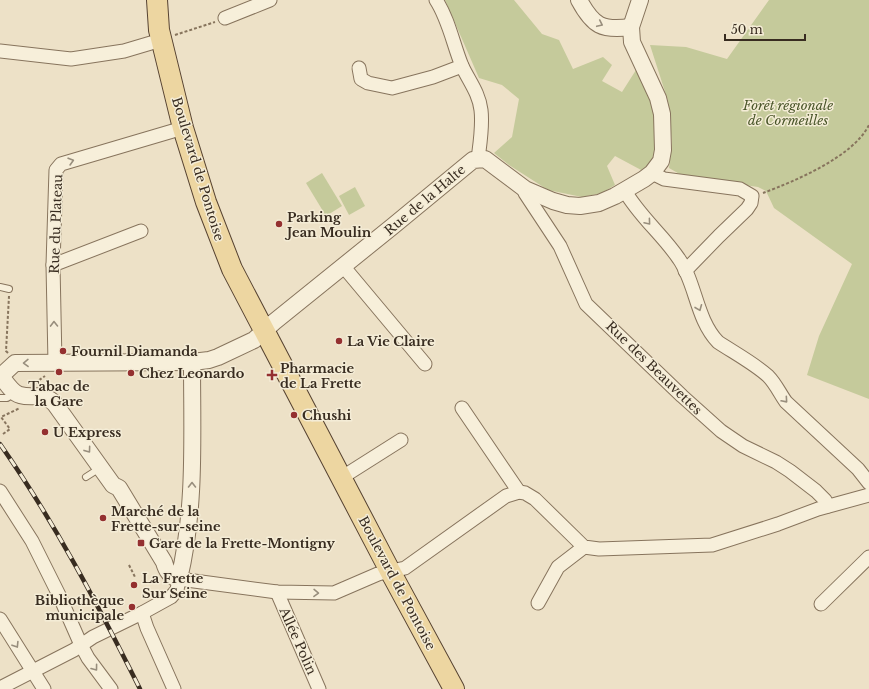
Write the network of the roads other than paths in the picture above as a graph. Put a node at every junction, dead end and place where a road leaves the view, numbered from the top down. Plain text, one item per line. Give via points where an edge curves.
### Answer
1 (157, 0) edge
2 (270, 0) edge
3 (436, 0) edge
4 (579, 0) edge
5 (640, 0) edge
6 (225, 18) road end
7 (632, 27) junction
8 (162, 40) junction
9 (0, 51) edge
10 (462, 66) junction
11 (359, 68) dead end
12 (182, 128) junction
13 (478, 159) junction
14 (652, 173) junction
15 (525, 188) junction
16 (625, 191) junction
17 (141, 231) dead end
18 (53, 265) junction
19 (343, 266) junction
20 (685, 271) junction
21 (0, 287) edge
22 (9, 289) road end
23 (264, 330) junction
24 (192, 362) junction
25 (425, 364) dead end
26 (52, 368) junction
27 (0, 375) edge
28 (15, 393) junction
29 (0, 398) edge
30 (462, 408) dead end
31 (401, 440) dead end
32 (101, 467) junction
33 (86, 477) dead end
34 (341, 478) junction
35 (869, 483) edge
36 (0, 492) edge
37 (519, 492) junction
38 (869, 495) edge
39 (828, 506) junction
40 (584, 547) junction
41 (869, 557) edge
42 (183, 561) junction
43 (164, 562) junction
44 (390, 571) junction
45 (179, 579) junction
46 (277, 592) junction
47 (538, 603) dead end
48 (821, 604) dead end
49 (142, 613) junction
50 (0, 619) edge
51 (81, 645) junction
52 (32, 671) junction
53 (0, 688) edge
54 (44, 689) edge
55 (111, 689) edge
56 (174, 689) edge
57 (319, 689) edge
58 (454, 689) edge

1 - 8 main road, Boulevard de Pontoise
2 - 6 street
3 - 10 street
4 -> 7 street via 594,22 609,29
5 - 7 street, Rue de la Halte
7 - 14 street, Rue de la Halte via 632,42 658,98 662,114 663,150 661,161
8 - 9 street via 124,50 70,59
8 - 12 main road, Boulevard de Pontoise
10 - 11 street via 392,88 368,83 361,78
10 - 13 street via 476,90 481,109
18 -> 12 street, Rue du Plateau via 56,170 61,164
12 - 23 main road, Boulevard de Pontoise via 220,241
13 - 15 street, Rue de la Halte via 490,162
13 - 19 street, Rue de la Halte via 468,164
14 - 16 street, Rue de la Halte
14 - 20 street via 664,179 740,189 752,196 747,209
15 - 16 street, Rue de la Halte via 567,205 580,206 599,203
15 - 39 street, Rue des Beauvettes via 525,193 560,246 586,304 721,431 790,471 816,491
16 -> 20 street via 679,259
17 - 18 street
26 -> 18 street, Rue du Plateau
19 - 23 street, Rue de la Halte
19 - 25 street
20 -> 35 street via 712,336 768,376 786,402 858,469
21 - 22 lane
23 - 24 street, Rue de la Halte via 254,340 228,353 209,360
23 - 34 main road, Boulevard de Pontoise
24 - 26 street, Rue de la Halte
42 -> 24 street via 192,495
26 -> 27 street, Rue de la Halte via 15,363
27 - 28 street
28 - 29 lane via 7,398
28 -> 32 street via 51,399
30 - 37 street
31 - 34 street
32 - 33 lane
32 - 43 street via 118,488
34 - 44 main road, Boulevard de Pontoise
36 - 51 street via 32,541
37 - 40 street via 535,499
37 - 44 street via 506,496 405,568
38 - 39 street
39 - 40 street via 712,545 599,549
40 - 47 street via 558,568
41 - 48 street
42 - 43 street via 171,564
42 - 45 street
43 - 45 street via 168,572
46 -> 44 street via 334,593
44 - 58 main road, Boulevard de Pontoise
45 - 46 street
45 - 49 street via 174,594
46 - 57 street, Allée Polin
49 - 51 street
49 - 56 street
50 -> 52 street
51 - 52 street
51 -> 55 street
52 - 53 street
52 - 54 street

